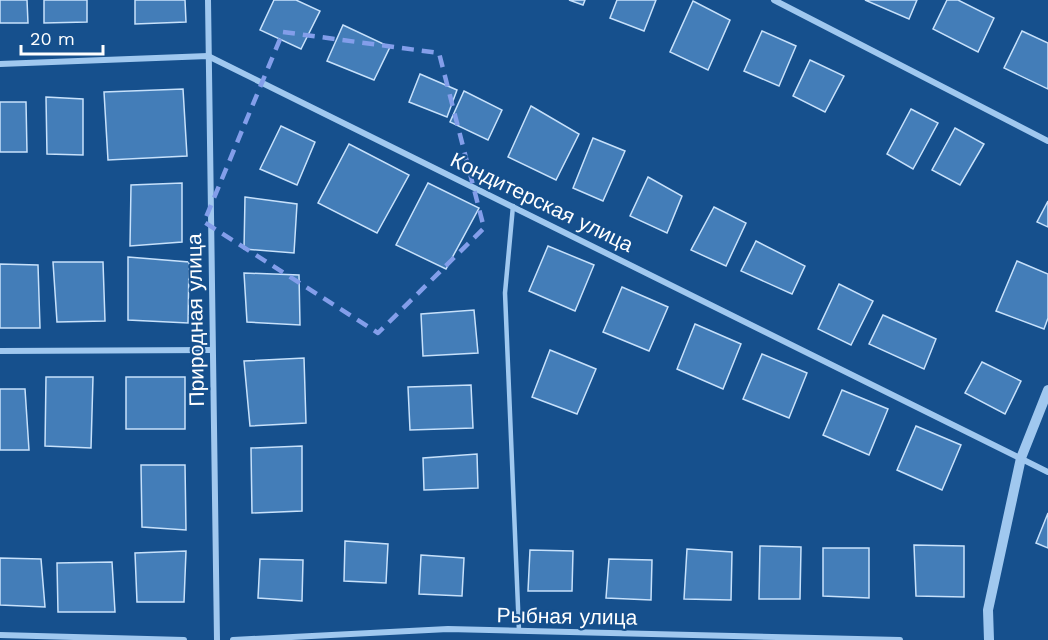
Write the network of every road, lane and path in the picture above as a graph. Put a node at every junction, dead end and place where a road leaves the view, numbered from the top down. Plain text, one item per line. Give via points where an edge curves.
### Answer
1 (208, 0) edge
2 (774, 0) edge
3 (208, 56) junction
4 (0, 64) edge
5 (1048, 141) edge
6 (513, 206) junction
7 (212, 350) junction
8 (0, 351) edge
9 (1048, 390) edge
10 (1021, 458) junction
11 (1048, 472) edge
12 (519, 631) junction
13 (0, 635) edge
14 (184, 640) edge
15 (217, 640) edge
16 (234, 640) edge
17 (900, 640) edge
18 (989, 640) edge

1 - 3 street, Природная улица
2 - 5 street
3 - 4 street, Кондитерская улица
3 - 6 street, Кондитерская улица
3 - 7 street, Природная улица
6 - 10 street, Кондитерская улица
6 - 12 lane via 505,293
7 - 8 street
7 - 15 street, Природная улица
9 - 10 street
10 - 11 street, Кондитерская улица
10 - 18 street via 988,610
12 - 16 street, Рыбная улица via 448,629
12 - 17 street, Рыбная улица
13 - 14 street

